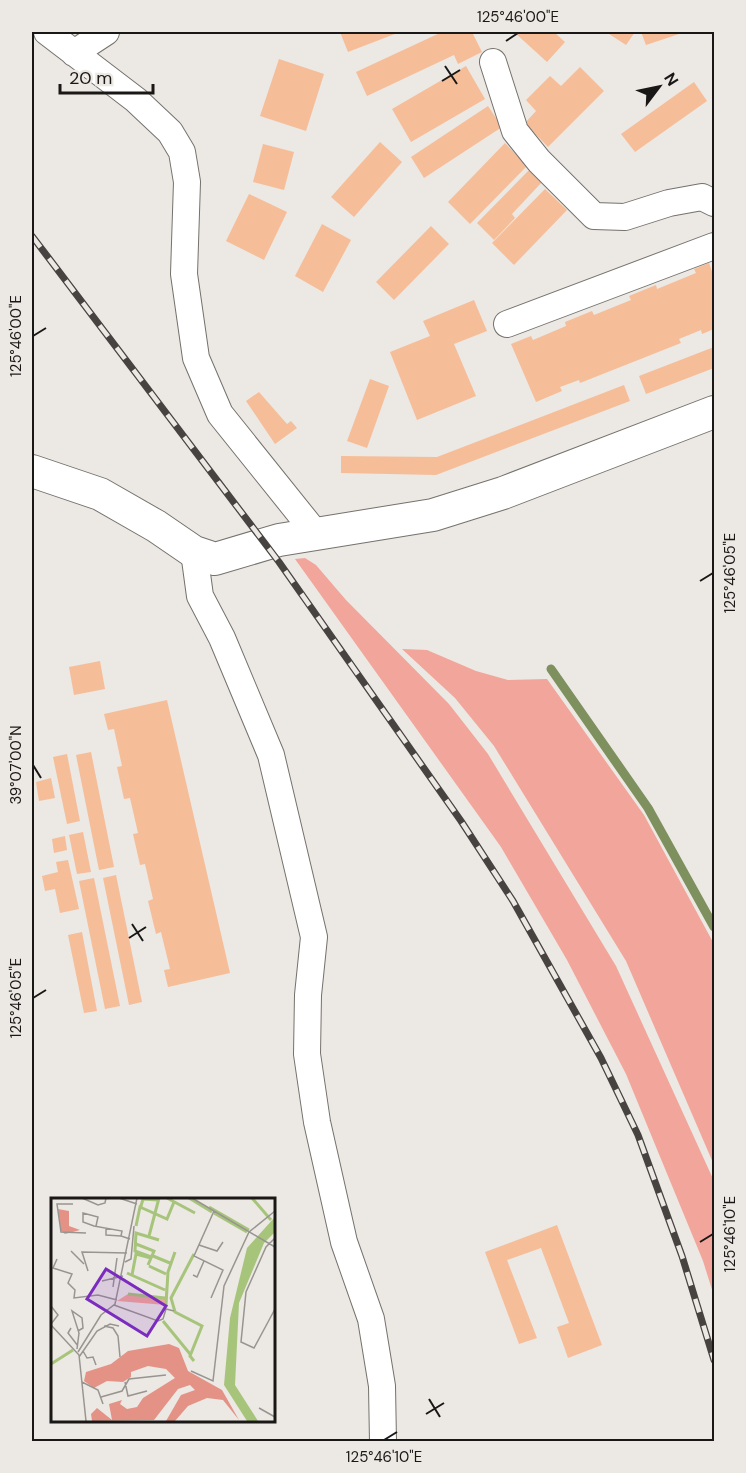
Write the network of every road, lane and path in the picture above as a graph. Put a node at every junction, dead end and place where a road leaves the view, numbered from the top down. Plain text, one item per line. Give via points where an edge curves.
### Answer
1 (47, 32) edge
2 (106, 32) edge
3 (74, 53) junction
4 (493, 62) dead end
5 (714, 203) edge
6 (714, 246) edge
7 (507, 324) dead end
8 (714, 412) edge
9 (32, 471) edge
10 (316, 535) junction
11 (194, 552) junction
12 (383, 1442) edge

1 - 3 street
2 - 3 street
3 - 10 street via 136,100 170,132 182,152 188,182 183,274 196,358 220,414
4 - 5 street via 515,131 594,216 625,217 702,197
6 - 7 street
8 - 10 street via 503,493 434,515
9 - 11 street via 100,494
10 - 11 street via 279,540 215,559
11 - 12 street via 200,597 222,638 271,755 314,937 307,1054 315,1111 344,1242 371,1319 382,1386

